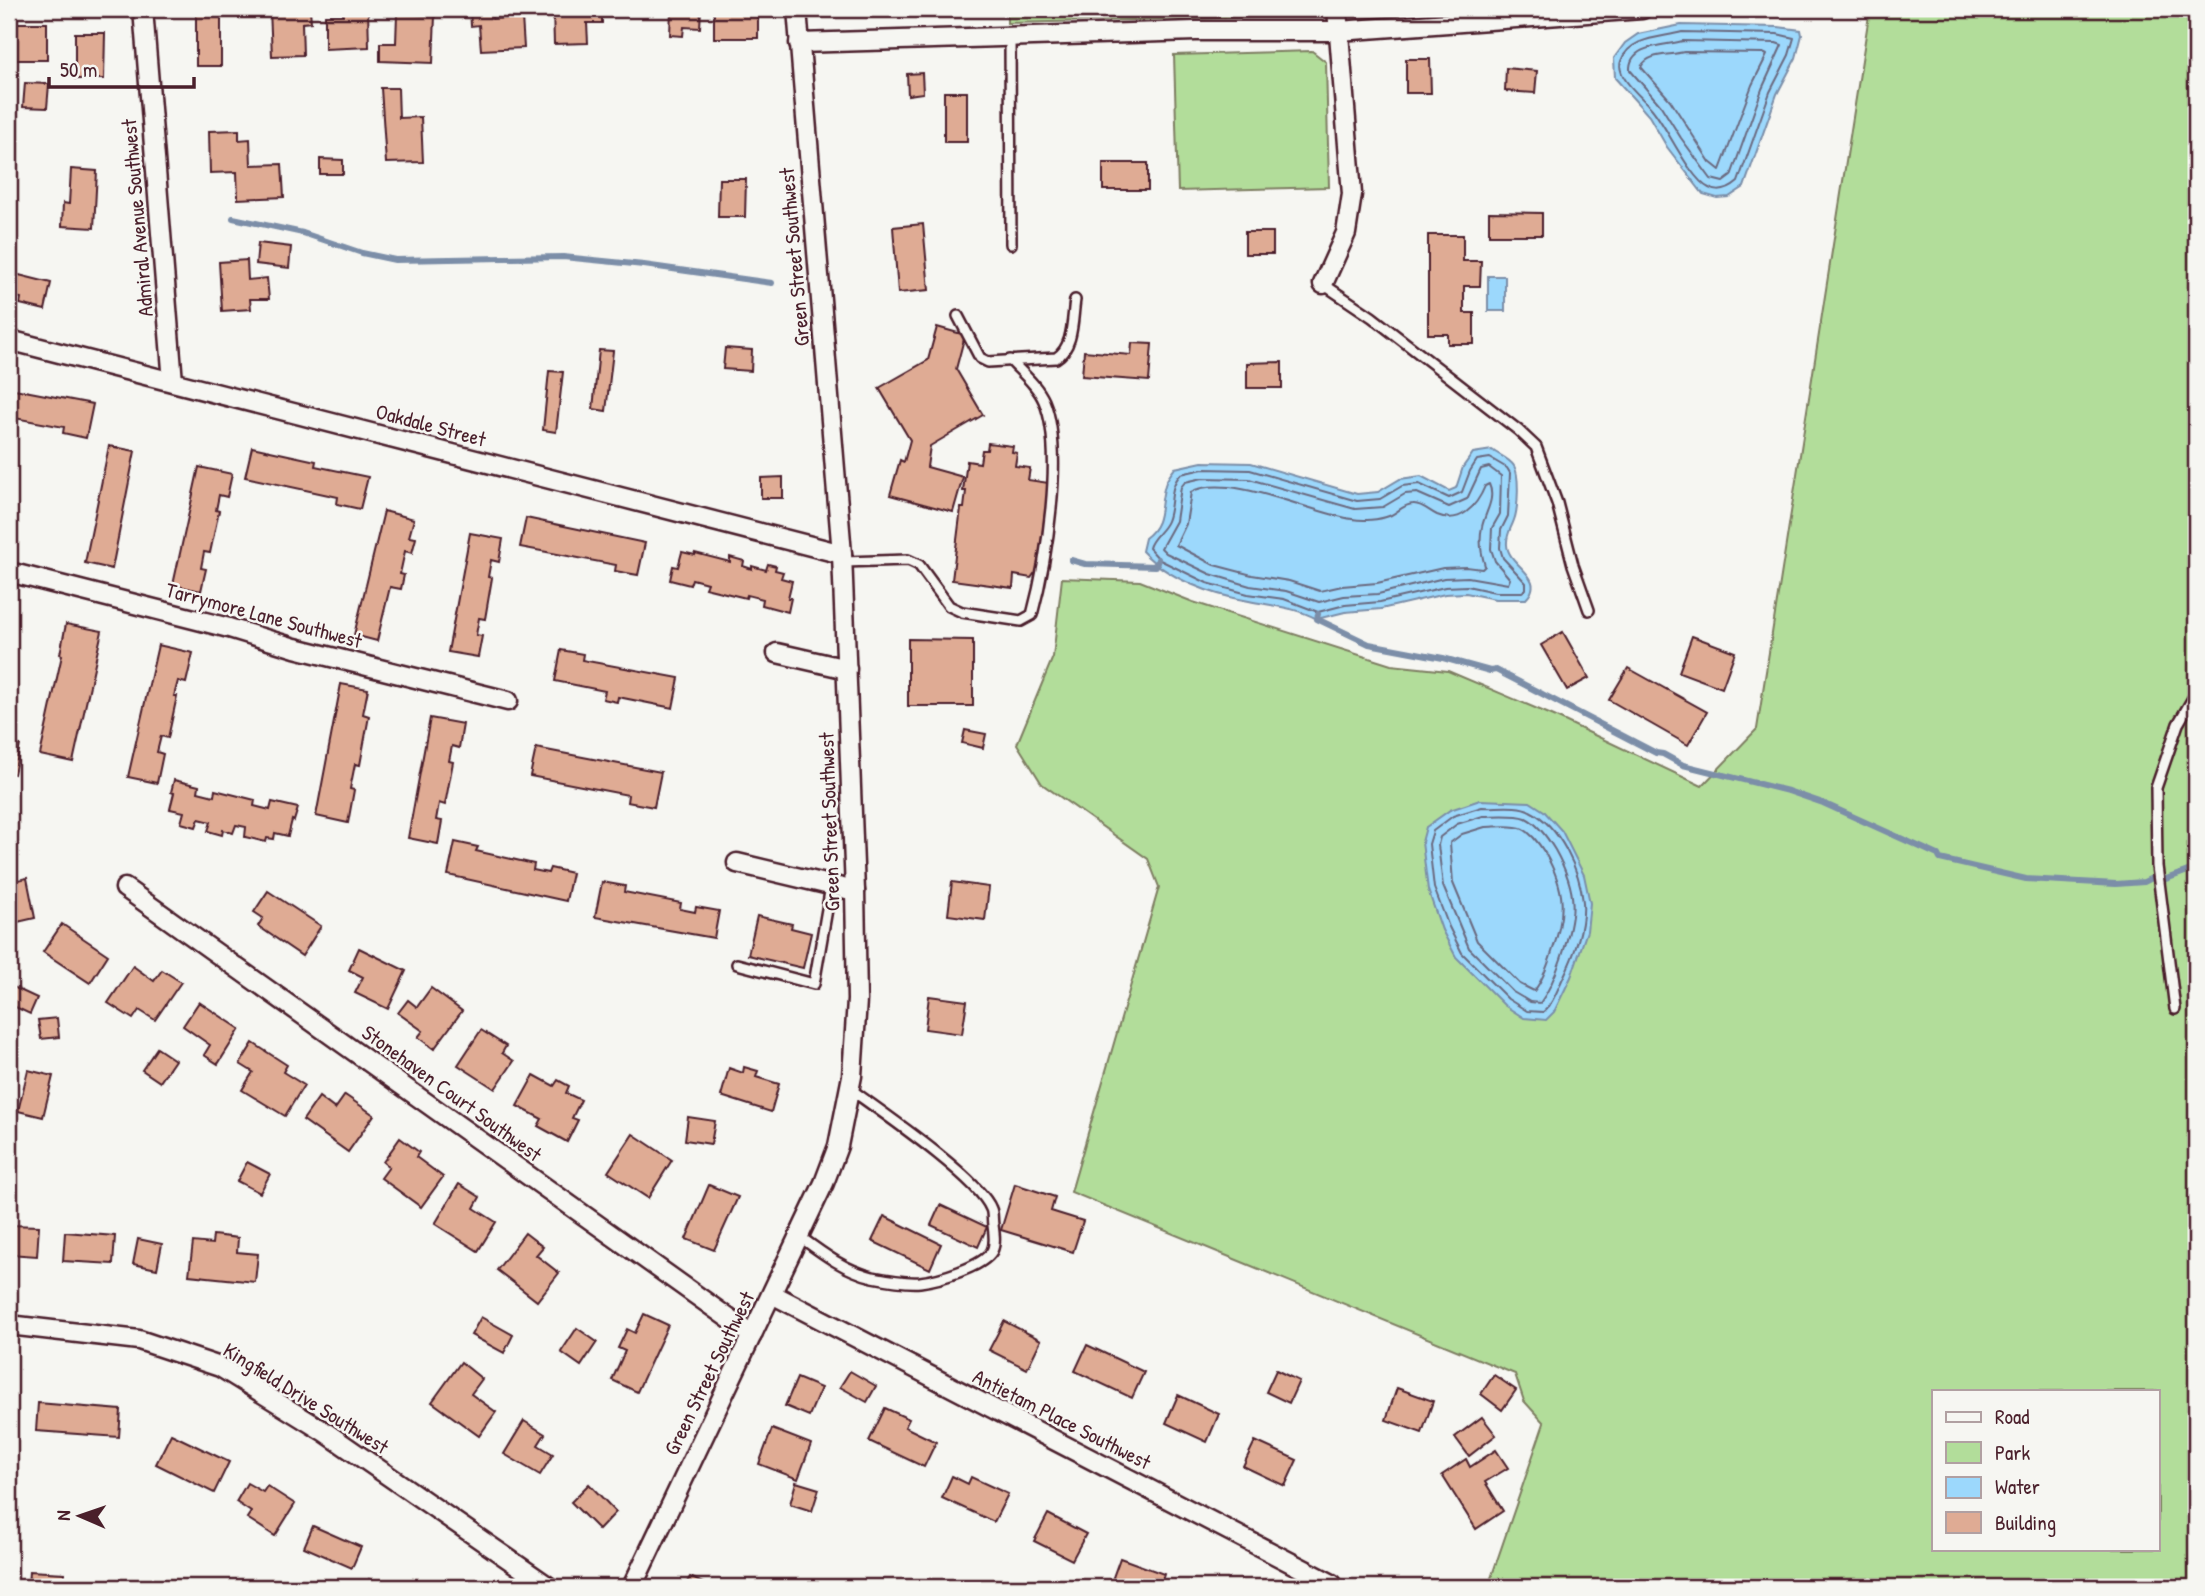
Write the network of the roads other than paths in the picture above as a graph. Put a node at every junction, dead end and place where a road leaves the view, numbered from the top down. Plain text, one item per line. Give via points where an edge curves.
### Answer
1 (143, 9) edge
2 (797, 9) edge
3 (1337, 9) edge
4 (1642, 9) edge
5 (1339, 30) junction
6 (1010, 36) junction
7 (799, 43) junction
8 (1011, 244) dead end
9 (1323, 284) joint
10 (1075, 300) dead end
11 (958, 316) dead end
12 (9, 340) edge
13 (1010, 360) junction
14 (173, 382) junction
15 (843, 558) junction
16 (9, 572) edge
17 (1589, 610) dead end
18 (777, 653) dead end
19 (847, 670) junction
20 (2196, 693) edge
21 (508, 701) dead end
22 (737, 863) dead end
23 (831, 886) junction
24 (125, 888) dead end
25 (855, 891) junction
26 (737, 964) dead end
27 (2175, 1009) dead end
28 (850, 1089) junction
29 (799, 1236) junction
30 (772, 1294) junction
31 (9, 1325) edge
32 (752, 1335) junction
33 (1332, 1584) dead end
34 (549, 1587) edge
35 (632, 1587) edge

1 - 14 street, Admiral Avenue Southwest
2 - 7 street, Green Street Southwest
3 - 5 street
4 - 5 street
5 - 6 street
5 - 9 street via 1352,194 1346,233
6 - 7 street
6 - 8 lane
7 - 15 street, Green Street Southwest
9 - 17 lane via 1373,317 1536,447 1558,503
10 - 13 lane via 1063,354
11 - 13 lane via 980,358
12 - 14 street, Oakdale Street
13 - 15 lane via 1045,404 1054,459 1048,531 1032,615 1021,621 962,612 949,606 919,565 908,560
14 - 15 street, Oakdale Street
15 - 19 street, Green Street Southwest
16 - 21 street, Tarrymore Lane Southwest
18 - 19 street
19 - 25 street, Green Street Southwest
20 - 27 lane via 2178,724 2156,789 2157,866
22 - 23 street
23 - 25 street
23 - 26 lane via 814,984
24 - 32 street, Stonehaven Court Southwest
25 - 28 street, Green Street Southwest via 857,1000
28 - 29 street, Green Street Southwest via 838,1146
28 - 29 lane via 971,1183 991,1208 992,1252 976,1265 945,1276 898,1281 836,1264
29 - 30 street, Green Street Southwest
30 - 32 street, Green Street Southwest
30 - 33 street, Antietam Place Southwest
31 - 34 street, Kingfield Drive Southwest via 138,1340 220,1367 326,1432
32 - 35 street, Green Street Southwest

